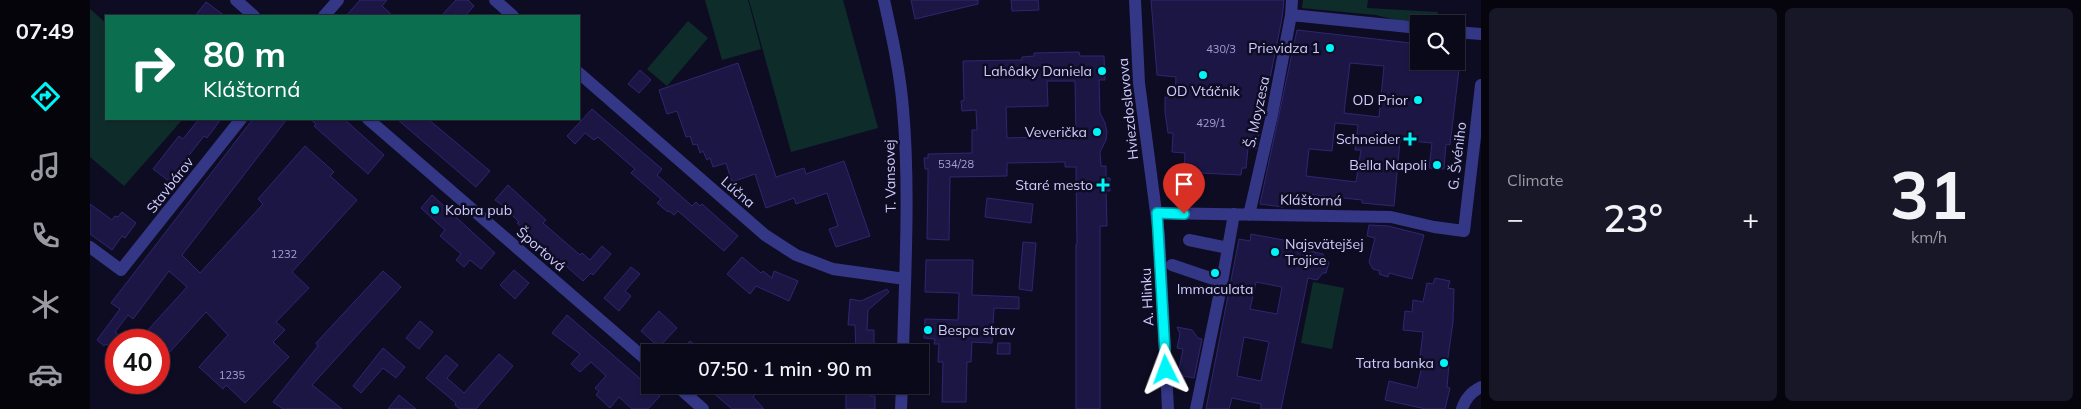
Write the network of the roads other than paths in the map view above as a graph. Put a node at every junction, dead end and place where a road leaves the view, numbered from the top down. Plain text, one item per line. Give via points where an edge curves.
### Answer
1 (236, 0) edge
2 (338, 0) edge
3 (495, 0) edge
4 (884, 0) edge
5 (1135, 0) edge
6 (1292, 0) edge
7 (253, 15) edge
8 (325, 15) edge
9 (512, 15) edge
10 (1291, 15) junction
11 (1410, 27) edge
12 (1465, 33) edge
13 (1481, 34) edge
14 (580, 74) edge
15 (1481, 85) edge
16 (240, 120) edge
17 (369, 120) edge
18 (1157, 213) junction
19 (1234, 214) junction
20 (1249, 214) junction
21 (1464, 231) joint
22 (1189, 240) dead end
23 (90, 248) edge
24 (1228, 248) junction
25 (1172, 265) dead end
26 (905, 279) junction
27 (1222, 282) junction
28 (903, 344) edge
29 (641, 355) edge
30 (1478, 389) edge
31 (686, 394) edge
32 (902, 394) edge
33 (704, 409) edge
34 (901, 409) edge
35 (1168, 409) edge
36 (1196, 409) edge
37 (1462, 409) edge

1 - 7 street
2 - 8 street
3 - 9 street
4 - 26 street, T. Vansovej via 903,109
5 - 18 street, Hviezdoslavova via 1139,83
6 - 10 street, Š. Moyzesa
10 - 11 street
10 - 20 street, Š. Moyzesa
12 - 13 street
14 - 26 street, Lúčna via 765,235 796,255 833,269
15 - 21 street, G. Švéniho
16 - 23 street, Stavbárov via 122,270
17 - 29 street, Športová
18 - 19 street, Kláštorná
18 - 35 street, A. Hlinku
19 - 20 street, Kláštorná
19 - 24 street
20 - 21 street, Kláštorná via 1391,217
22 - 24 street
24 - 27 street
25 - 27 street, A. Hlinku
26 - 28 street, T. Vansovej
27 - 36 street
30 - 37 street via 1465,401
31 - 33 street
32 - 34 street

